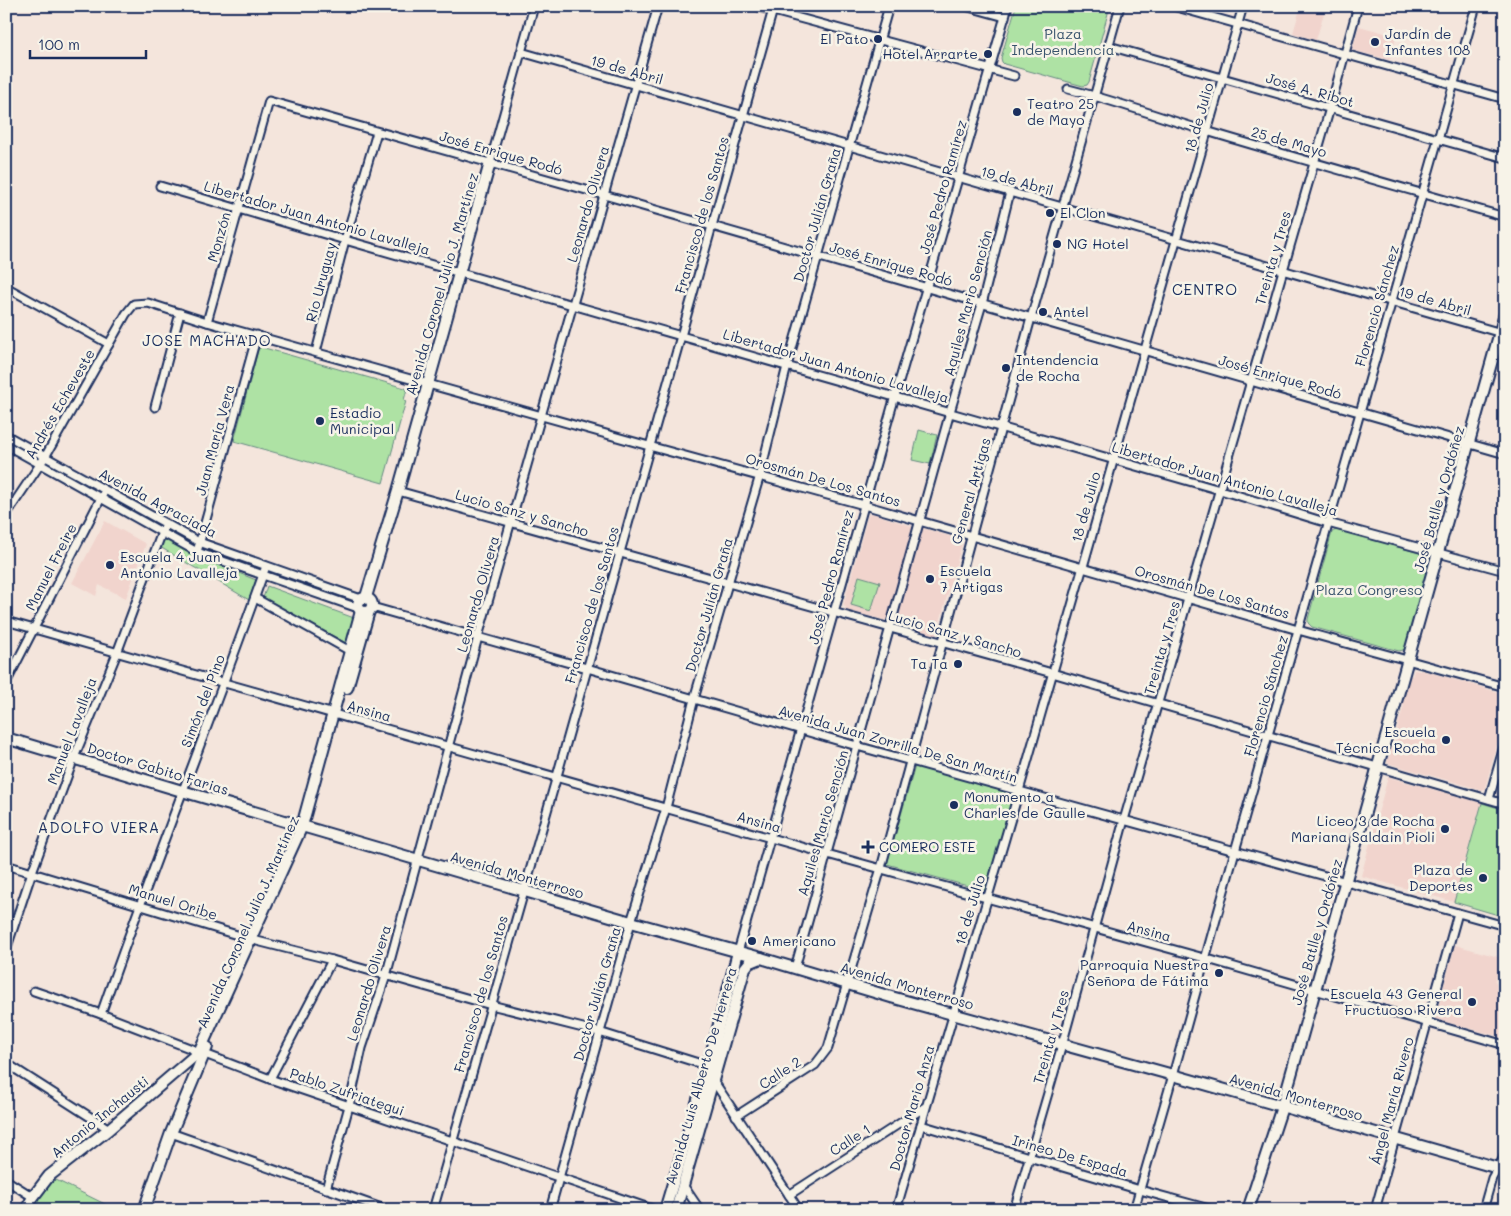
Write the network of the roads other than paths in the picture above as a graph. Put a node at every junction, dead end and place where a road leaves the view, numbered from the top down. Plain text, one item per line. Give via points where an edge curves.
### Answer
1 (534, 6) edge
2 (658, 6) edge
3 (755, 6) edge
4 (889, 6) edge
5 (965, 6) edge
6 (1008, 6) edge
7 (1120, 6) edge
8 (1173, 6) edge
9 (1243, 6) edge
10 (1358, 6) edge
11 (1476, 6) edge
12 (773, 9) edge
13 (1005, 17) junction
14 (1238, 25) junction
15 (880, 39) junction
16 (1109, 46) junction
17 (521, 52) junction
18 (1345, 55) junction
19 (989, 69) junction
20 (1014, 76) dead end
21 (1223, 78) junction
22 (1453, 84) junction
23 (635, 85) junction
24 (1068, 89) dead end
25 (1095, 95) junction
26 (1505, 99) edge
27 (269, 101) joint
28 (1330, 108) junction
29 (743, 116) junction
30 (1208, 131) junction
31 (376, 132) junction
32 (1438, 139) junction
33 (850, 146) junction
34 (1505, 158) edge
35 (490, 163) junction
36 (1314, 163) junction
37 (959, 177) junction
38 (160, 186) dead end
39 (1010, 192) junction
40 (1422, 193) junction
41 (604, 195) junction
42 (1063, 207) junction
43 (240, 210) junction
44 (1505, 217) edge
45 (712, 226) junction
46 (345, 240) junction
47 (1177, 240) junction
48 (818, 256) junction
49 (1282, 270) junction
50 (460, 272) junction
51 (6, 287) edge
52 (927, 288) junction
53 (1392, 301) junction
54 (134, 304) joint
55 (573, 304) junction
56 (982, 304) junction
57 (180, 313) junction
58 (1505, 314) edge
59 (1032, 318) junction
60 (207, 322) junction
61 (1502, 333) edge
62 (257, 335) junction
63 (681, 335) junction
64 (109, 344) junction
65 (1145, 351) junction
66 (316, 352) junction
67 (787, 366) junction
68 (1250, 381) junction
69 (428, 383) junction
70 (895, 396) junction
71 (155, 407) dead end
72 (950, 412) junction
73 (1359, 413) junction
74 (541, 415) junction
75 (1002, 428) junction
76 (6, 435) edge
77 (1469, 444) junction
78 (6, 445) edge
79 (649, 446) junction
80 (1505, 454) edge
81 (45, 456) junction
82 (1113, 459) junction
83 (40, 464) junction
84 (760, 475) junction
85 (105, 490) junction
86 (1220, 490) junction
87 (398, 491) junction
88 (101, 498) junction
89 (864, 505) junction
90 (6, 515) edge
91 (920, 521) junction
92 (511, 523) junction
93 (1328, 523) junction
94 (166, 524) junction
95 (162, 532) junction
96 (971, 535) junction
97 (200, 542) junction
98 (197, 552) junction
99 (1438, 552) junction
100 (620, 553) junction
101 (266, 566) junction
102 (1082, 568) junction
103 (1505, 571) edge
104 (263, 576) junction
105 (729, 583) junction
106 (255, 598) junction
107 (1189, 598) junction
108 (365, 606) junction
109 (835, 613) junction
110 (6, 622) edge
111 (889, 628) junction
112 (34, 629) junction
113 (1298, 630) junction
114 (478, 637) junction
115 (942, 643) junction
116 (350, 651) junction
117 (116, 653) junction
118 (1408, 660) junction
119 (587, 668) junction
120 (1052, 674) junction
121 (6, 683) edge
122 (224, 683) junction
123 (1505, 687) edge
124 (694, 699) junction
125 (1158, 704) junction
126 (336, 714) junction
127 (802, 730) junction
128 (1268, 735) junction
129 (6, 738) edge
130 (1505, 742) edge
131 (449, 746) junction
132 (857, 746) junction
133 (74, 758) junction
134 (910, 761) junction
135 (1378, 767) junction
136 (557, 776) junction
137 (182, 791) junction
138 (1019, 791) junction
139 (1489, 799) junction
140 (1505, 804) edge
141 (666, 808) junction
142 (1124, 820) junction
143 (305, 826) junction
144 (771, 838) junction
145 (1235, 851) junction
146 (827, 854) junction
147 (418, 860) junction
148 (6, 865) edge
149 (881, 868) junction
150 (32, 872) junction
151 (1346, 881) junction
152 (524, 891) junction
153 (987, 898) junction
154 (139, 906) junction
155 (1458, 913) junction
156 (631, 922) junction
157 (1505, 926) edge
158 (1094, 929) junction
159 (254, 940) junction
160 (6, 950) edge
161 (738, 952) junction
162 (761, 958) junction
163 (1204, 958) junction
164 (332, 960) junction
165 (795, 968) junction
166 (386, 976) junction
167 (846, 984) junction
168 (1315, 990) junction
169 (34, 991) dead end
170 (491, 1005) junction
171 (100, 1014) junction
172 (953, 1014) junction
173 (1426, 1023) junction
174 (599, 1032) junction
175 (1062, 1045) junction
176 (1505, 1045) edge
177 (201, 1053) junction
178 (6, 1063) edge
179 (708, 1066) junction
180 (1173, 1075) junction
181 (270, 1080) junction
182 (714, 1082) junction
183 (349, 1106) junction
184 (1282, 1106) junction
185 (925, 1107) junction
186 (736, 1116) junction
187 (921, 1125) junction
188 (109, 1129) junction
189 (171, 1132) junction
190 (1394, 1139) junction
191 (453, 1141) junction
192 (1505, 1153) edge
193 (1029, 1158) junction
194 (1501, 1170) edge
195 (559, 1177) junction
196 (6, 1180) edge
197 (683, 1186) junction
198 (326, 1189) junction
199 (1140, 1190) junction
200 (789, 1194) junction
201 (33, 1197) junction
202 (26, 1210) edge
203 (144, 1210) edge
204 (387, 1210) edge
205 (433, 1210) edge
206 (550, 1210) edge
207 (655, 1210) edge
208 (665, 1210) edge
209 (676, 1210) edge
210 (700, 1210) edge
211 (799, 1210) edge
212 (896, 1210) edge
213 (1014, 1210) edge
214 (1134, 1210) edge
215 (1213, 1210) edge
216 (1248, 1210) edge
217 (1375, 1210) edge
218 (1483, 1210) edge

1 - 17 street, Avenida Coronel Julio J. Martínez
2 - 23 street, Leonardo Olivera
3 - 12 street
4 - 15 street, Doctor Julián Graña
5 - 13 street
6 - 13 street, José Pedro Ramírez
7 - 16 street, General Artigas
8 - 14 street
9 - 14 street, 18 de Julio
10 - 18 street, Treinta y Tres
11 - 22 street, Florencio Sánchez
12 - 15 street
12 - 29 street, Francisco de los Santos
13 - 19 street, José Pedro Ramírez
14 - 18 street
14 - 21 street, 18 de Julio
15 - 19 street
15 - 33 street, Doctor Julián Graña
16 - 21 street, José A. Ribot
16 - 25 street, General Artigas
17 - 23 street, 19 de Abril
17 - 35 street, Avenida Coronel Julio J. Martínez
18 - 22 street
18 - 28 street, Treinta y Tres
19 - 20 street
19 - 37 street, José Pedro Ramírez
21 - 28 street, José A. Ribot
21 - 30 street, 18 de Julio
22 - 26 street
22 - 32 street, Florencio Sánchez
23 - 29 street, 19 de Abril
23 - 41 street, Leonardo Olivera
24 - 25 street, 25 de Mayo
25 - 30 street, 25 de Mayo
25 - 42 street, General Artigas
27 - 31 street, José Enrique Rodó
27 - 43 street, Monzón
28 - 32 street, José A. Ribot
28 - 36 street, Treinta y Tres
29 - 33 street, 19 de Abril
29 - 45 street, Francisco de los Santos
30 - 36 street, 25 de Mayo
30 - 47 street, 18 de Julio
31 - 35 street, José Enrique Rodó
31 - 46 street, Río Uruguay
32 - 34 street, José A. Ribot
32 - 40 street, Florencio Sánchez
33 - 37 street, 19 de Abril
33 - 48 street, Doctor Julián Graña
35 - 41 street, José Enrique Rodó
35 - 50 street, Avenida Coronel Julio J. Martínez
36 - 40 street, 25 de Mayo
36 - 49 street, Treinta y Tres
37 - 39 street, 19 de Abril
37 - 52 street, José Pedro Ramírez
38 - 43 street, Libertador Juan Antonio Lavalleja
39 - 42 street, 19 de Abril
39 - 56 street, Aquiles Mario Sención
40 - 44 street, 25 de Mayo
40 - 53 street, Florencio Sánchez
41 - 45 street, José Enrique Rodó
41 - 55 street, Leonardo Olivera
42 - 47 street, 19 de Abril
42 - 59 street, General Artigas
43 - 46 street, Libertador Juan Antonio Lavalleja
43 - 60 street, Monzón
45 - 48 street, José Enrique Rodó
45 - 63 street, Francisco de los Santos
46 - 50 street, Libertador Juan Antonio Lavalleja
46 - 66 street, Río Uruguay
47 - 49 street, 19 de Abril
47 - 65 street, 18 de Julio
48 - 52 street, José Enrique Rodó
48 - 67 street, Doctor Julián Graña
49 - 53 street, 19 de Abril
49 - 68 street, Treinta y Tres
50 - 55 street, Libertador Juan Antonio Lavalleja
50 - 69 street, Avenida Coronel Julio J. Martínez
51 - 64 street
52 - 56 street, José Enrique Rodó
52 - 70 street, José Pedro Ramírez
53 - 61 street, 19 de Abril
53 - 73 street, Florencio Sánchez
54 - 57 street, Orosmán De Los Santos via 148,303
54 - 64 street, Andrés Echeveste
55 - 63 street, Libertador Juan Antonio Lavalleja
55 - 74 street, Leonardo Olivera
56 - 59 street, José Enrique Rodó
56 - 72 street, Aquiles Mario Sención
57 - 60 street, Orosmán De Los Santos
57 - 71 street
58 - 61 street, José Batlle y Ordóñez
59 - 65 street, José Enrique Rodó
59 - 75 street, General Artigas
60 - 62 street, Orosmán De Los Santos
61 - 77 street, José Batlle y Ordóñez
62 - 66 street, Orosmán De Los Santos
62 - 97 street, Juan María Vera
63 - 67 street, Libertador Juan Antonio Lavalleja
63 - 79 street, Francisco de los Santos
64 - 81 street, Andrés Echeveste
65 - 68 street, José Enrique Rodó
65 - 82 street, 18 de Julio
66 - 69 street, Orosmán De Los Santos
67 - 70 street, Libertador Juan Antonio Lavalleja
67 - 84 street, Doctor Julián Graña
68 - 73 street, José Enrique Rodó
68 - 86 street, Treinta y Tres
69 - 74 street, Orosmán De Los Santos
69 - 87 street, Avenida Coronel Julio J. Martínez
70 - 72 street, Libertador Juan Antonio Lavalleja
70 - 89 street, José Pedro Ramírez
72 - 75 street, Libertador Juan Antonio Lavalleja
72 - 91 street, Aquiles Mario Sención
73 - 77 street, José Enrique Rodó
73 - 93 street, Florencio Sánchez
74 - 79 street, Orosmán De Los Santos
74 - 92 street, Leonardo Olivera
75 - 82 street, Libertador Juan Antonio Lavalleja
75 - 96 street, General Artigas
76 - 81 street, Avenida Agraciada
77 - 80 street, José Enrique Rodó
77 - 99 street, José Batlle y Ordóñez
78 - 83 street, Avenida Agraciada
79 - 84 street, Orosmán De Los Santos
79 - 100 street, Francisco de los Santos
81 - 83 street, Andrés Echeveste
81 - 85 street, Avenida Agraciada
82 - 86 street, Libertador Juan Antonio Lavalleja
82 - 102 street, 18 de Julio
83 - 88 street, Avenida Agraciada
83 - 90 street, Andrés Echeveste
84 - 89 street, Orosmán De Los Santos
84 - 105 street, Doctor Julián Graña
85 - 88 street, Manuel Freire
85 - 94 street, Avenida Agraciada
86 - 93 street, Libertador Juan Antonio Lavalleja
86 - 107 street, Treinta y Tres
87 - 92 street, Lucio Sanz y Sancho
87 - 108 street, Avenida Coronel Julio J. Martínez
88 - 95 street, Avenida Agraciada
88 - 112 street, Manuel Freire
89 - 91 street, Orosmán De Los Santos
89 - 109 street, José Pedro Ramírez
91 - 96 street, Orosmán De Los Santos
91 - 111 street, Aquiles Mario Sención
92 - 100 street, Lucio Sanz y Sancho
92 - 114 street, Leonardo Olivera
93 - 99 street, Libertador Juan Antonio Lavalleja
93 - 113 street, Florencio Sánchez
94 - 95 street, Manuel Lavalleja
94 - 97 street, Avenida Agraciada
95 - 98 street, Avenida Agraciada
95 - 117 street, Manuel Lavalleja
96 - 102 street, Orosmán De Los Santos
96 - 115 street, General Artigas
97 - 98 street, Juan María Vera
97 - 101 street, Avenida Agraciada
98 - 104 street, Avenida Agraciada
99 - 103 street, Libertador Juan Antonio Lavalleja
99 - 118 street, José Batlle y Ordóñez
100 - 105 street, Lucio Sanz y Sancho
100 - 119 street, Francisco de los Santos
101 - 104 street, Simón del Pino
101 - 108 street, Avenida Agraciada
102 - 107 street, Orosmán De Los Santos
102 - 120 street, 18 de Julio
104 - 106 street, Simón del Pino
104 - 108 street, Avenida Agraciada
105 - 109 street, Lucio Sanz y Sancho
105 - 124 street, Doctor Julián Graña
106 - 116 street
106 - 122 street, Simón del Pino
107 - 113 street, Orosmán De Los Santos
107 - 125 street, Treinta y Tres
108 - 114 street, Avenida Juan Zorrilla De San Martín
108 - 116 street, Avenida Coronel Julio J. Martínez
108 - 126 street, Avenida Coronel Julio J. Martínez
109 - 111 street, Lucio Sanz y Sancho
109 - 127 street, José Pedro Ramírez
110 - 112 street, Ansina
111 - 115 street, Lucio Sanz y Sancho
111 - 132 street, Aquiles Mario Sención
112 - 117 street, Ansina
112 - 121 street, Manuel Freire
113 - 118 street, Orosmán De Los Santos
113 - 128 street, Florencio Sánchez
114 - 119 street, Avenida Juan Zorrilla De San Martín
114 - 131 street, Leonardo Olivera
115 - 120 street, Lucio Sanz y Sancho
115 - 134 street, General Artigas
116 - 126 street, Avenida Coronel Julio J. Martínez
117 - 122 street, Ansina
117 - 133 street, Manuel Lavalleja
118 - 123 street, Orosmán De Los Santos
118 - 135 street, José Batlle y Ordóñez
119 - 124 street, Avenida Juan Zorrilla De San Martín
119 - 136 street, Francisco de los Santos
120 - 125 street, Lucio Sanz y Sancho
120 - 138 street, 18 de Julio
122 - 126 street, Ansina
122 - 137 street, Simón del Pino
124 - 127 street, Avenida Juan Zorrilla De San Martín
124 - 141 street, Doctor Julián Graña
125 - 128 street, Lucio Sanz y Sancho
125 - 142 street, Treinta y Tres
126 - 131 street, Ansina
126 - 143 street, Avenida Coronel Julio J. Martínez
127 - 132 street, Avenida Juan Zorrilla De San Martín
127 - 144 street, José Pedro Ramírez
128 - 135 street, Lucio Sanz y Sancho
128 - 145 street, Florencio Sánchez
129 - 133 street, Doctor Gabito Farias
130 - 139 street
131 - 136 street, Ansina
131 - 147 street, Leonardo Olivera
132 - 134 street, Avenida Juan Zorrilla De San Martín
132 - 146 street, Aquiles Mario Sención
133 - 137 street, Doctor Gabito Farias
133 - 150 street, Manuel Lavalleja
134 - 138 street, Avenida Juan Zorrilla De San Martín
134 - 149 street, General Artigas
135 - 139 street, Lucio Sanz y Sancho
135 - 151 street, José Batlle y Ordóñez
136 - 141 street, Ansina
136 - 152 street, Francisco de los Santos
137 - 143 street, Doctor Gabito Farias
137 - 154 street, Simón del Pino
138 - 142 street, Avenida Juan Zorrilla De San Martín
138 - 153 street, 18 de Julio
139 - 140 street, Lucio Sanz y Sancho
141 - 144 street, Ansina
141 - 156 street, Doctor Julián Graña
142 - 145 street, Avenida Juan Zorrilla De San Martín
142 - 158 street, Treinta y Tres
143 - 147 street, Avenida Monterroso
143 - 159 street, Avenida Coronel Julio J. Martínez
144 - 146 street, Ansina
144 - 161 street, José Pedro Ramírez
145 - 151 street, Avenida Juan Zorrilla De San Martín
145 - 163 street, Florencio Sánchez
146 - 149 street, Ansina
146 - 165 street, Aquiles Mario Sención
147 - 152 street, Avenida Monterroso
147 - 166 street, Leonardo Olivera
148 - 150 street, Manuel Oribe
149 - 153 street, Ansina
149 - 167 street, General Artigas
150 - 154 street, Manuel Oribe
150 - 160 street, Manuel Lavalleja
151 - 155 street, Avenida Juan Zorrilla De San Martín
151 - 168 street, José Batlle y Ordóñez
152 - 156 street, Avenida Monterroso
152 - 170 street, Francisco de los Santos
153 - 158 street, Ansina
153 - 172 street, 18 de Julio
154 - 159 street, Manuel Oribe
154 - 171 street, Simón del Pino
155 - 157 street, Avenida Juan Zorrilla De San Martín
155 - 173 street, Ángel María Rivero
156 - 161 street, Avenida Monterroso
156 - 174 street, Doctor Julián Graña
158 - 163 street, Ansina
158 - 175 street, Treinta y Tres
159 - 164 street, Manuel Oribe
159 - 177 street, Avenida Coronel Julio J. Martínez
161 - 162 street, Avenida Monterroso
161 - 179 street, Avenida Luis Alberto De Herrera
162 - 165 street, Avenida Monterroso
162 - 182 street, Avenida Luis Alberto De Herrera via 745,968
163 - 168 street, Ansina
163 - 180 street, Florencio Sánchez
164 - 166 street, Manuel Oribe
164 - 181 street
165 - 167 street, Avenida Monterroso
166 - 170 street, Manuel Oribe
166 - 183 street, Leonardo Olivera via 362,1048
167 - 172 street, Avenida Monterroso
167 - 186 street, Calle 2 via 828,1048 815,1065
168 - 173 street, Ansina
168 - 184 street, José Batlle y Ordóñez
169 - 171 street, Pablo Zufriategui
170 - 174 street, Manuel Oribe
170 - 191 street, Francisco de los Santos
171 - 177 street, Pablo Zufriategui
172 - 175 street, Avenida Monterroso
172 - 185 street, Doctor Mario Anza
173 - 176 street, Ansina
173 - 190 street, Ángel María Rivero
174 - 179 street, Manuel Oribe
174 - 195 street, Doctor Julián Graña
175 - 180 street, Avenida Monterroso
175 - 193 street, Treinta y Tres
177 - 181 street, Pablo Zufriategui
177 - 188 street, Antonio Inchausti
177 - 189 street, Avenida Coronel Julio J. Martínez
178 - 188 street
179 - 182 street
179 - 208 street, Avenida Luis Alberto De Herrera
180 - 184 street, Avenida Monterroso
180 - 199 street, Florencio Sánchez
181 - 183 street, Pablo Zufriategui
182 - 186 street
182 - 197 street, Avenida Luis Alberto De Herrera
183 - 191 street, Pablo Zufriategui
183 - 198 street, Leonardo Olivera
184 - 190 street, Avenida Monterroso
184 - 216 street, José Batlle y Ordóñez
185 - 187 street, Doctor Mario Anza
185 - 200 street, Calle 1
186 - 200 street
187 - 193 street, Irineo De Espada
187 - 212 street, Doctor Mario Anza
188 - 201 street, Antonio Inchausti via 49,1176
189 - 198 street
189 - 203 street, Avenida Coronel Julio J. Martínez
190 - 194 street, Avenida Monterroso
190 - 217 street, Ángel María Rivero
191 - 195 street, Pablo Zufriategui
191 - 205 street, Francisco de los Santos
192 - 194 street
193 - 199 street, Irineo De Espada
193 - 213 street, Treinta y Tres
194 - 218 street via 1492,1178
195 - 206 street, Doctor Julián Graña
195 - 207 street, Pablo Zufriategui
196 - 201 street
197 - 209 street, Avenida Luis Alberto De Herrera
197 - 210 street
198 - 204 street
199 - 214 street, Florencio Sánchez
199 - 215 street, Irineo De Espada
200 - 211 street
201 - 202 street, Antonio Inchausti

